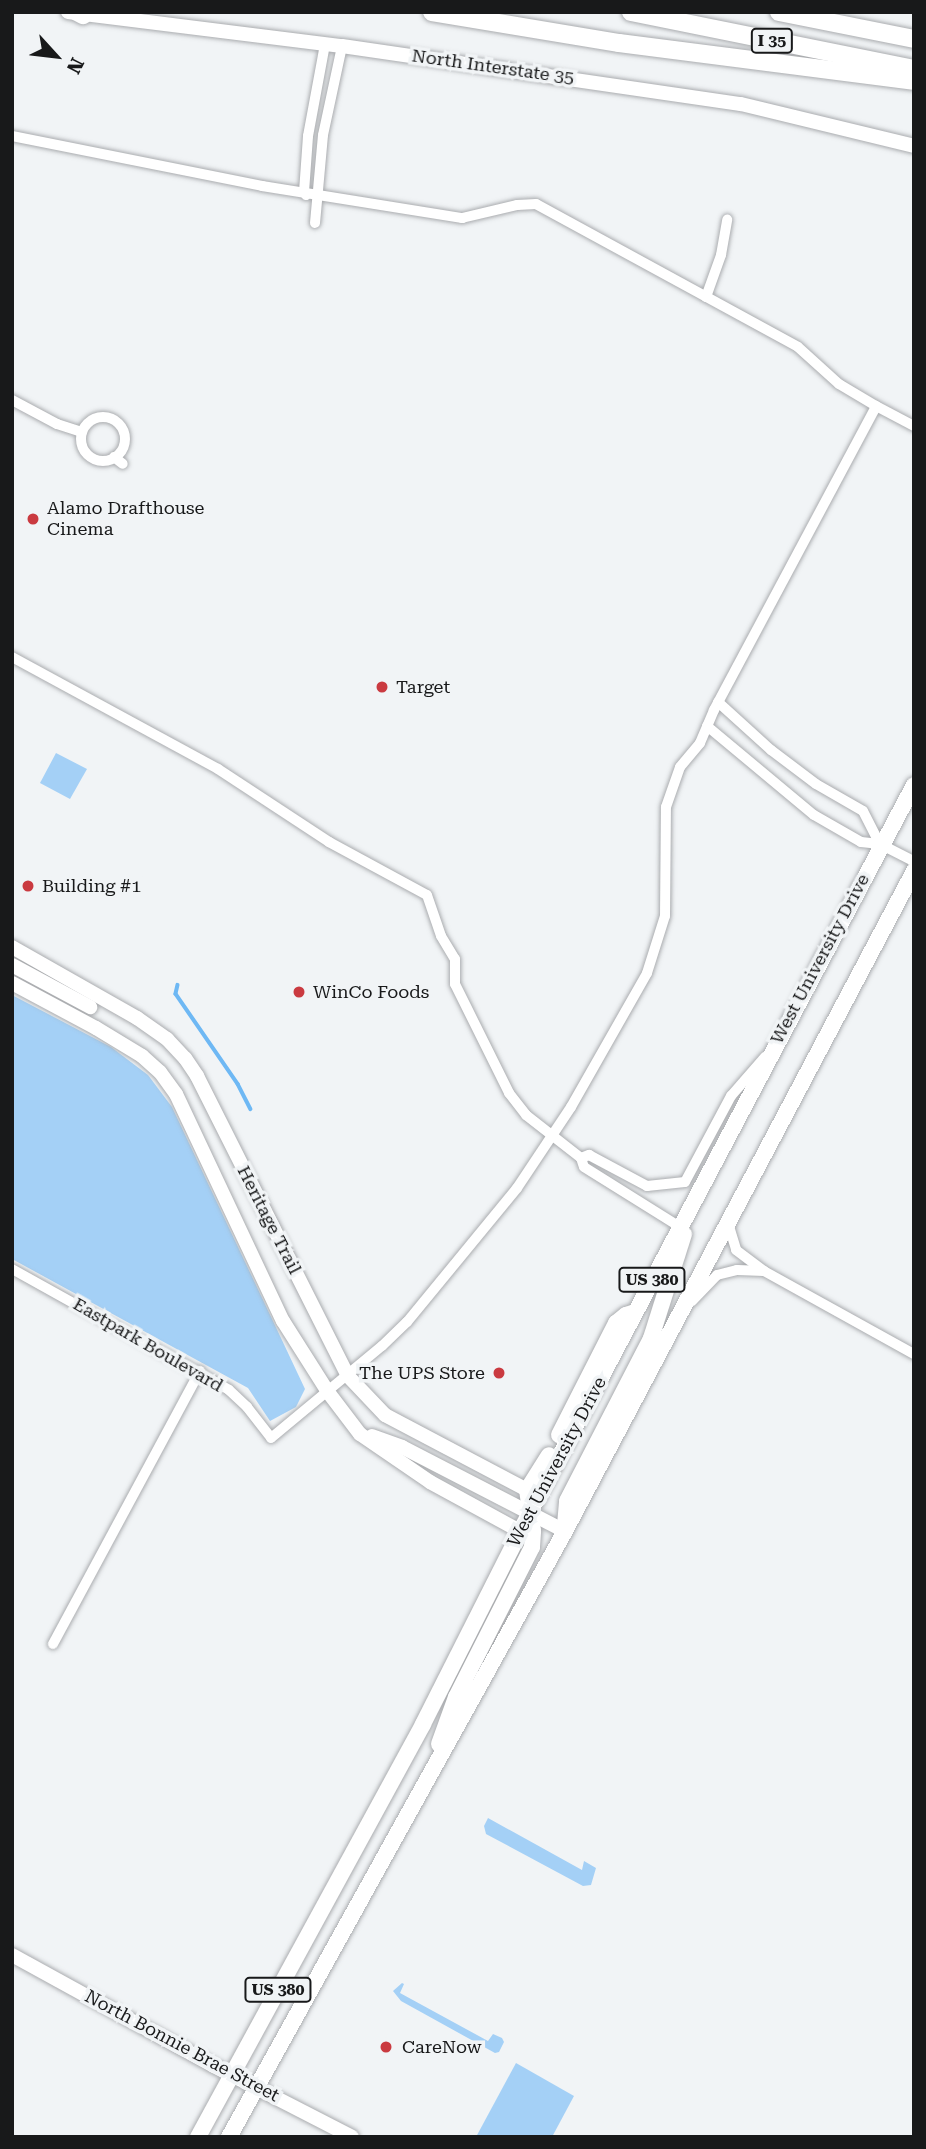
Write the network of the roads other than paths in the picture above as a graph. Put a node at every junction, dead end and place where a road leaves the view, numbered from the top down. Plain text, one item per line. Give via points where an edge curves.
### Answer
1 (432, 12) edge
2 (631, 12) edge
3 (779, 12) edge
4 (76, 13) edge
5 (914, 39) edge
6 (325, 44) junction
7 (342, 46) junction
8 (914, 69) edge
9 (914, 81) edge
10 (12, 136) edge
11 (914, 146) edge
12 (304, 192) junction
13 (319, 194) junction
14 (315, 206) junction
15 (727, 220) dead end
16 (315, 223) dead end
17 (706, 297) junction
18 (12, 400) edge
19 (876, 406) junction
20 (914, 426) edge
21 (122, 429) junction
22 (135, 429) dead end
23 (82, 432) junction
24 (12, 657) edge
25 (718, 702) junction
26 (707, 726) junction
27 (914, 785) edge
28 (880, 844) junction
29 (914, 861) edge
30 (914, 871) edge
31 (12, 947) edge
32 (12, 965) edge
33 (12, 983) edge
34 (90, 1007) dead end
35 (775, 1045) junction
36 (553, 1138) junction
37 (581, 1158) junction
38 (693, 1201) junction
39 (727, 1223) junction
40 (680, 1227) junction
41 (12, 1269) edge
42 (764, 1270) junction
43 (635, 1312) junction
44 (680, 1314) junction
45 (914, 1354) edge
46 (200, 1371) junction
47 (348, 1376) junction
48 (328, 1392) junction
49 (355, 1428) junction
50 (527, 1490) junction
51 (529, 1514) junction
52 (520, 1531) junction
53 (565, 1531) junction
54 (53, 1644) dead end
55 (434, 1767) junction
56 (12, 1955) edge
57 (231, 2075) junction
58 (257, 2087) junction
59 (198, 2137) edge
60 (229, 2137) edge
61 (352, 2137) edge

1 - 9 highway via 619,43
2 - 8 highway, I 35
3 - 5 highway, I 35
4 - 6 street, North Interstate 35
6 - 7 street, North Interstate 35
6 - 12 street via 308,136
7 - 11 street, North Interstate 35 via 741,104
7 - 13 street via 323,135
10 - 12 street
12 - 13 street
12 - 14 street
13 - 14 street
13 - 17 street via 462,218 536,204
14 - 16 street
15 - 17 street
17 - 19 street via 798,347 839,384
18 - 23 street
19 - 20 street
19 - 25 street
21 - 22 street
21 - 23 street via 114,420 101,417 90,421
21 - 23 street via 124,446 119,461 88,455
24 - 36 street via 218,769 329,842 427,895 441,936 455,959 455,984 509,1093
25 - 26 street
25 - 28 street via 816,784 863,811
26 - 28 street via 814,816 861,842
26 - 36 street via 680,767 666,807 665,916 647,973
27 - 28 main road, West University Drive / US 380
28 - 29 street
28 - 35 main road, West University Drive / US 380
30 - 39 main road, US 380
31 - 47 street, Heritage Trail via 137,1018 185,1058
32 - 34 street
33 - 48 street, Heritage Trail via 96,1028 160,1072 176,1094 283,1321
35 - 37 street via 731,1096 685,1182 647,1186 589,1154
35 - 38 main road, West University Drive / US 380
36 - 37 street
36 - 47 street via 407,1322
37 - 40 street via 584,1167
38 - 40 main road, West University Drive / US 380
38 - 53 main road via 652,1338 567,1501
39 - 42 street via 736,1250
39 - 44 main road, US 380
40 - 43 main road, West University Drive / US 380
41 - 46 street, Eastpark Boulevard
42 - 44 street via 717,1275
42 - 45 street
43 - 50 main road via 616,1323
43 - 51 main road, West University Drive / US 380
44 - 53 main road, US 380
46 - 48 street, Eastpark Boulevard via 238,1399 271,1438
46 - 54 street
47 - 48 street
47 - 50 street, Heritage Trail via 385,1415
48 - 49 street, Heritage Trail
49 - 51 street via 402,1447
49 - 52 street, Heritage Trail via 430,1482
50 - 51 main road
51 - 52 main road, West University Drive / US 380
51 - 53 street
51 - 55 main road via 532,1547 456,1698
52 - 57 main road, West University Drive / US 380 via 423,1724
53 - 55 main road, US 380
55 - 58 main road, US 380
56 - 57 street, North Bonnie Brae Street
57 - 58 street, North Bonnie Brae Street
57 - 59 main road, West University Drive / US 380
58 - 60 main road, US 380
58 - 61 street, North Bonnie Brae Street

